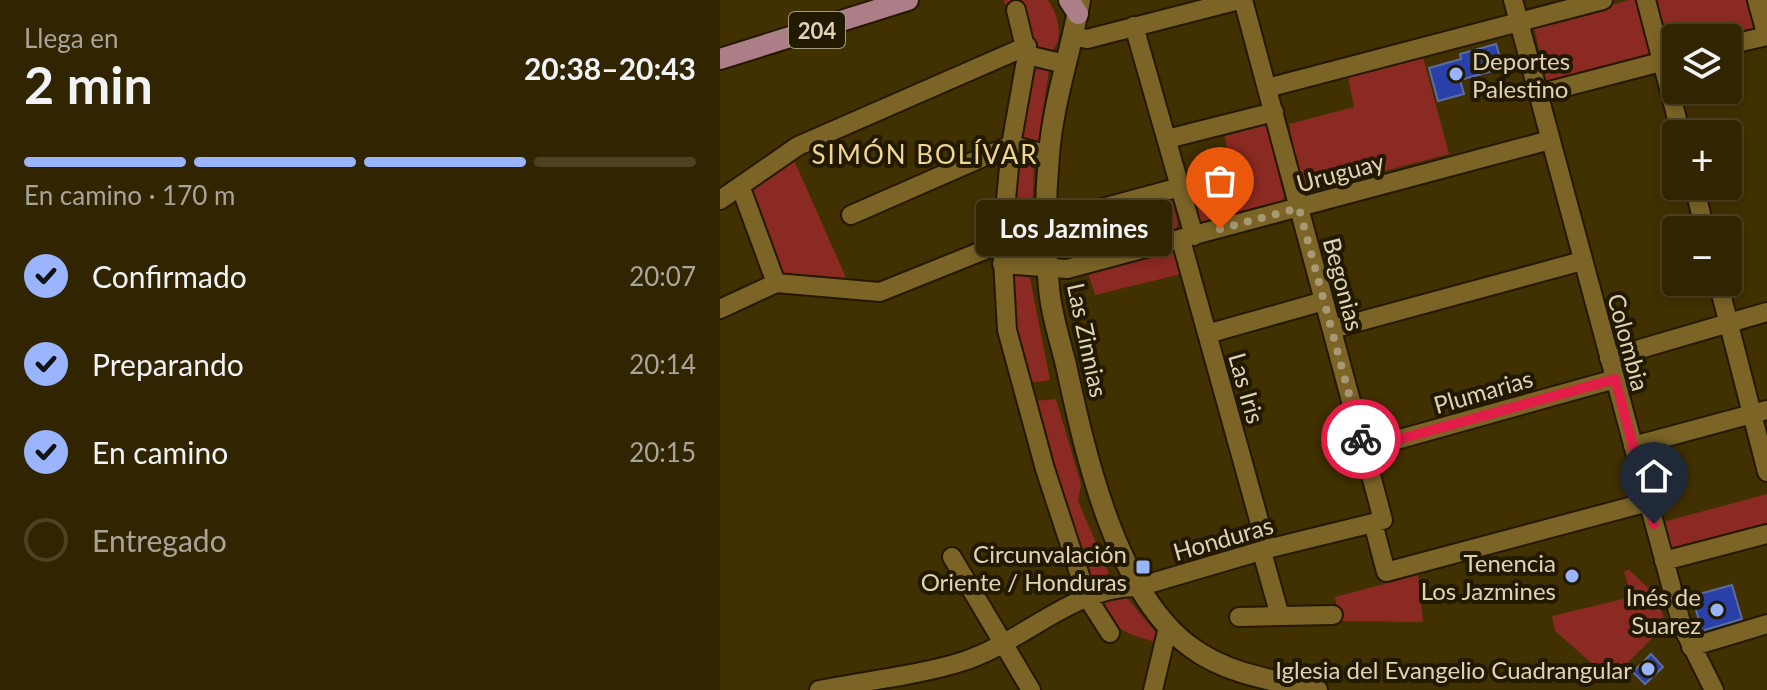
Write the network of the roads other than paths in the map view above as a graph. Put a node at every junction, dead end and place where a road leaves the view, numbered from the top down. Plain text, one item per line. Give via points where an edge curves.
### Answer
1 (908, 0) edge
2 (1241, 0) edge
3 (1513, 0) edge
4 (1603, 0) edge
5 (1646, 0) edge
6 (1758, 0) edge
7 (1076, 5) edge
8 (1016, 10) dead end
9 (1519, 22) junction
10 (1134, 26) junction
11 (1767, 34) edge
12 (1072, 36) junction
13 (1742, 41) edge
14 (1662, 42) edge
15 (1027, 50) junction
16 (722, 57) edge
17 (1662, 62) edge
18 (1065, 64) junction
19 (1267, 88) junction
20 (1538, 94) junction
21 (1274, 112) junction
22 (1167, 139) junction
23 (1550, 140) junction
24 (1011, 145) junction
25 (1049, 155) junction
26 (1180, 187) junction
27 (741, 188) junction
28 (720, 200) edge
29 (1299, 208) junction
30 (1095, 210) dead end
31 (851, 215) dead end
32 (1187, 238) junction
33 (1002, 243) junction
34 (1582, 261) junction
35 (1002, 264) junction
36 (1048, 269) junction
37 (776, 283) junction
38 (1721, 296) edge
39 (1324, 301) junction
40 (720, 309) edge
41 (1767, 312) edge
42 (1727, 322) junction
43 (1332, 329) junction
44 (1207, 334) junction
45 (1609, 358) junction
46 (1615, 379) junction
47 (1760, 412) edge
48 (1633, 446) junction
49 (1364, 449) junction
50 (1767, 472) edge
51 (1648, 502) junction
52 (1373, 523) junction
53 (1767, 534) edge
54 (1264, 551) junction
55 (952, 557) dead end
56 (1664, 561) junction
57 (1138, 587) junction
58 (1087, 597) junction
59 (1333, 615) dead end
60 (1280, 616) junction
61 (1239, 617) dead end
62 (1767, 624) edge
63 (1168, 627) junction
64 (1110, 633) dead end
65 (1003, 643) junction
66 (1691, 647) junction
67 (1274, 685) edge
68 (819, 690) edge
69 (1031, 690) edge
70 (1153, 690) edge
71 (1317, 690) edge
72 (1714, 690) edge

1 - 16 main road, 204
2 - 10 street
2 - 19 street, Begonias
3 - 9 street, Colombia
4 - 9 street
5 - 14 street
6 - 11 street
7 - 12 street, Las Zinnias
8 - 15 street
9 - 19 street
9 - 20 street, Colombia
10 - 12 street via 1087,39
10 - 22 street, Las Iris
11 - 13 street
12 - 18 street, Las Zinnias
15 - 18 street
15 - 24 street
15 - 27 street via 798,146
17 - 20 street
18 - 25 street, Las Zinnias
19 - 21 street, Begonias
20 - 23 street, Colombia
21 - 22 street
21 - 29 street, Begonias
22 - 26 street, Las Iris
23 - 29 street, Uruguay
23 - 34 street, Colombia
24 - 25 street
24 - 31 street
24 - 33 street
25 - 36 street, Las Zinnias
26 - 30 street
26 - 32 street, Las Iris
27 - 28 street
27 - 37 street
29 - 32 street, Uruguay
29 - 39 street, Begonias
32 - 36 street, Uruguay via 1067,269
32 - 44 street, Las Iris
33 - 35 street
33 - 37 street via 880,292
34 - 43 street
34 - 45 street, Colombia
35 - 36 street, Uruguay
35 - 58 street via 1007,330
36 - 57 street, Las Zinnias via 1088,458
37 - 40 street
38 - 42 street
39 - 43 street, Begonias
39 - 44 street
41 - 42 street
42 - 45 street
42 - 47 street
43 - 49 street, Begonias
44 - 54 street, Las Iris
45 - 46 street, Colombia
46 - 48 street, Colombia
46 - 49 street, Plumarias
47 - 48 street
47 - 50 street
48 - 51 street, Colombia
49 - 52 street, Begonias via 1383,520
51 - 52 street, Begonias via 1386,572
51 - 56 street, Colombia
52 - 54 street, Honduras
53 - 56 street
54 - 57 street, Honduras
54 - 60 street, Las Iris
55 - 65 street
56 - 66 street, Colombia
57 - 58 street, Honduras
57 - 63 street, Las Zinnias
58 - 64 street
58 - 65 street, Honduras
59 - 60 street
60 - 61 street
62 - 66 street
63 - 67 street, Las Zinnias via 1213,662
63 - 70 street
65 - 68 street, Honduras via 964,661
65 - 69 street
66 - 72 street, Colombia
67 - 71 street, Las Zinnias

